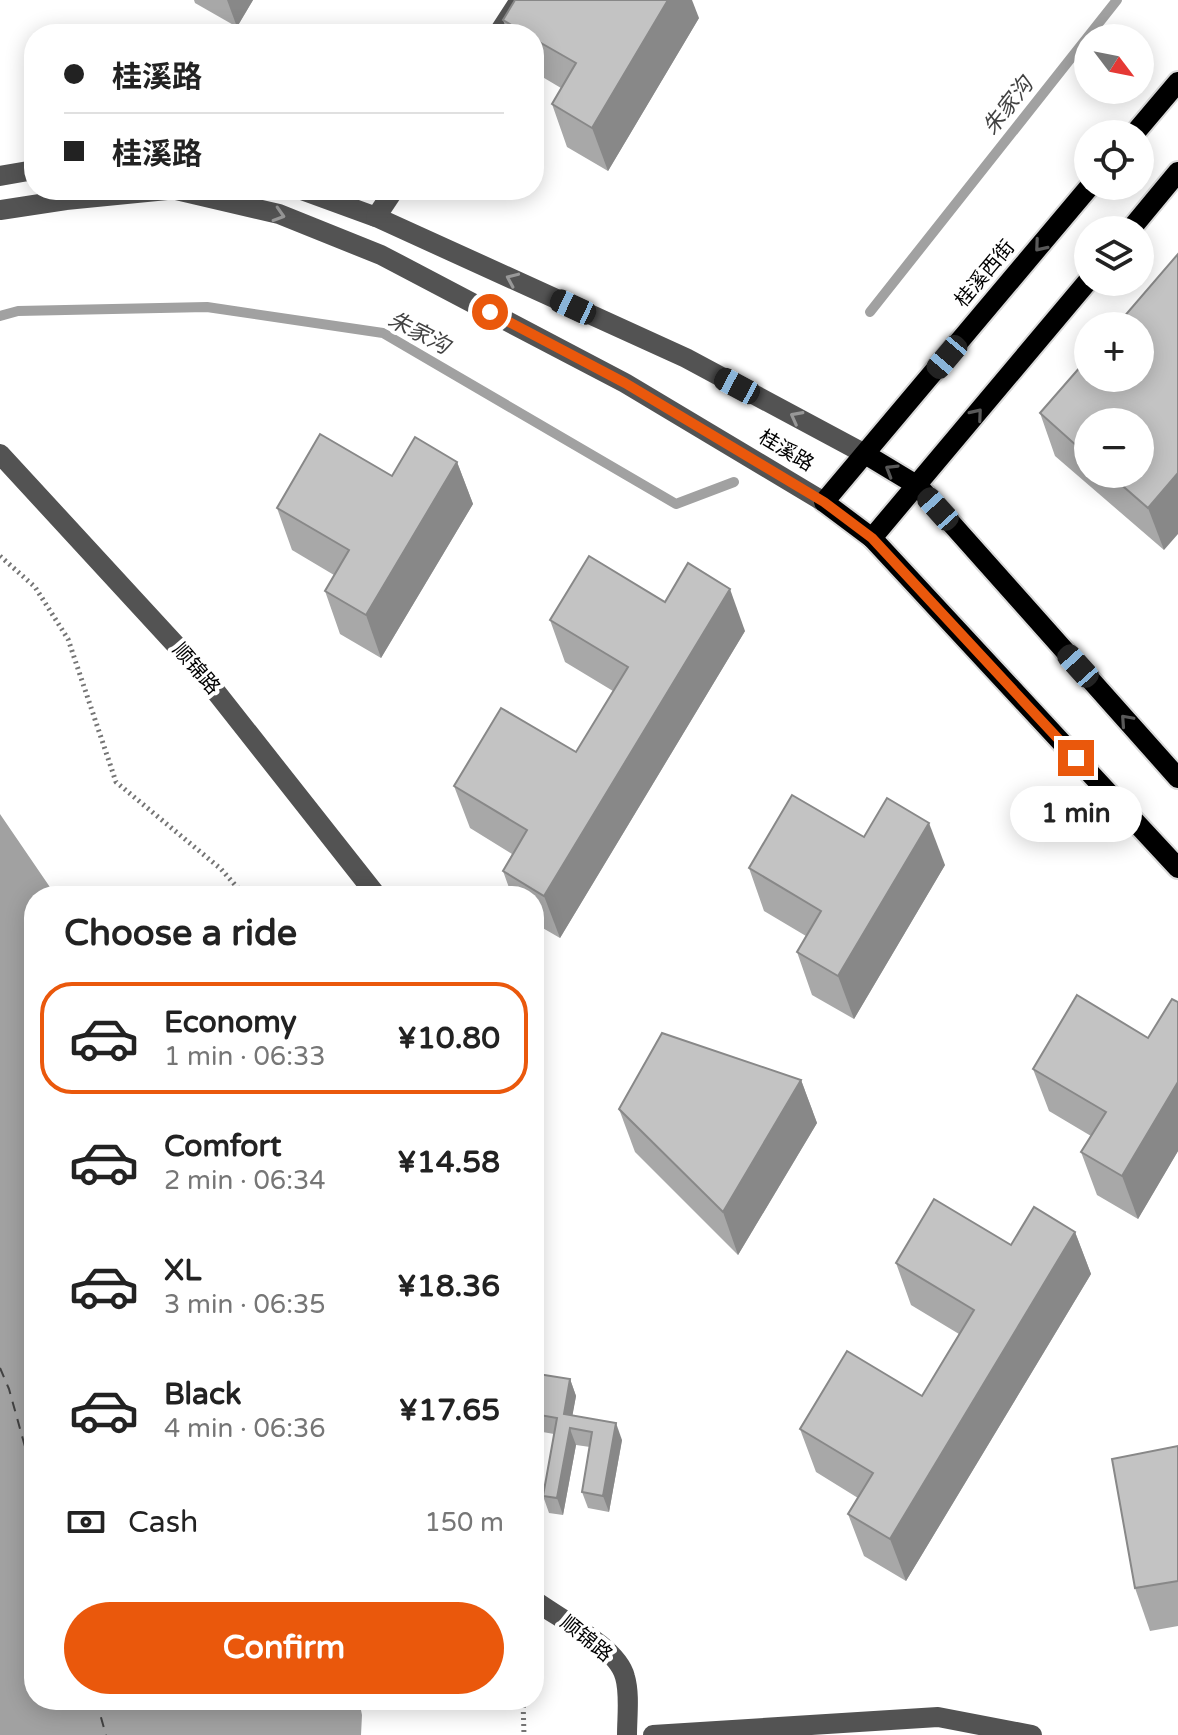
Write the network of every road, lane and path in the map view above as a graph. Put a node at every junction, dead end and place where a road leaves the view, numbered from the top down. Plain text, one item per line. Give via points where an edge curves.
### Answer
1 (520, 0) edge
2 (504, 24) edge
3 (1178, 82) edge
4 (1146, 120) edge
5 (24, 172) edge
6 (1178, 172) edge
7 (0, 176) edge
8 (66, 200) edge
9 (219, 200) edge
10 (329, 200) edge
11 (387, 200) edge
12 (1078, 200) edge
13 (0, 210) edge
14 (1142, 216) edge
15 (376, 217) junction
16 (1076, 296) edge
17 (0, 454) edge
18 (865, 454) junction
19 (918, 486) junction
20 (824, 502) junction
21 (872, 538) junction
22 (0, 556) edge
23 (1178, 778) edge
24 (1178, 868) edge
25 (236, 886) edge
26 (369, 886) edge
27 (544, 1607) edge
28 (523, 1710) edge
29 (524, 1735) edge
30 (627, 1735) edge
31 (653, 1735) edge
32 (1032, 1735) edge

1 - 2 street
3 - 4 main road
5 - 7 street
6 - 14 main road
8 - 13 street
9 -> 20 street, 桂溪路 via 279,214 381,255 625,383
10 - 15 street, 桂溪路
11 - 15 street
12 -> 18 main road, 桂溪西街
18 -> 15 street, 桂溪路 via 686,358
19 -> 16 main road
17 - 26 street, 顺锦路 via 198,669
19 -> 18 main road, 桂溪路
18 - 20 main road, 桂溪西街
19 - 21 main road
23 -> 19 main road, 桂溪路
20 - 21 main road, 桂溪路
21 - 24 main road, 桂溪路
22 - 25 path via 35,587 68,639 116,782
27 - 30 street, 顺锦路 via 613,1657 625,1677
28 - 29 path
31 - 32 street via 938,1717

